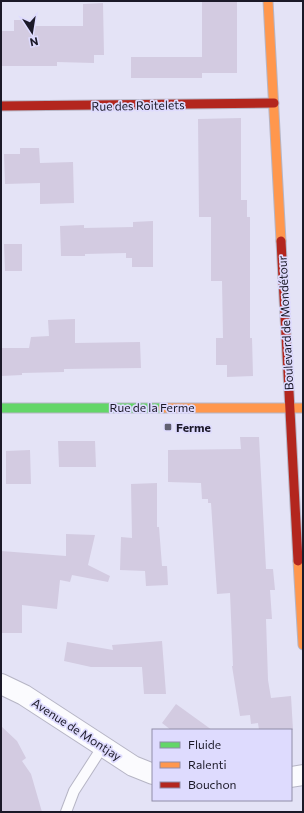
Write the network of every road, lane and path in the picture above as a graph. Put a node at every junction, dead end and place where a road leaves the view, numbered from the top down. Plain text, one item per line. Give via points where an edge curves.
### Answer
1 (268, 1) edge
2 (274, 103) junction
3 (1, 106) edge
4 (289, 407) junction
5 (1, 408) edge
6 (303, 408) edge
7 (303, 645) edge
8 (1, 684) edge
9 (103, 746) junction
10 (152, 774) edge
11 (303, 775) edge
12 (292, 777) edge
13 (66, 812) edge

1 - 2 street, Boulevard de Mondétour
2 - 3 street, Rue des Roitelets
2 - 4 street, Boulevard de Mondétour
4 - 5 street, Rue de la Ferme
4 - 6 street, Rue de la Ferme
4 - 7 street, Boulevard de Mondétour
8 - 9 street, Avenue de Montjay via 24,695
9 - 10 street, Avenue de Montjay via 134,766
9 - 13 lane via 74,791
11 - 12 street

